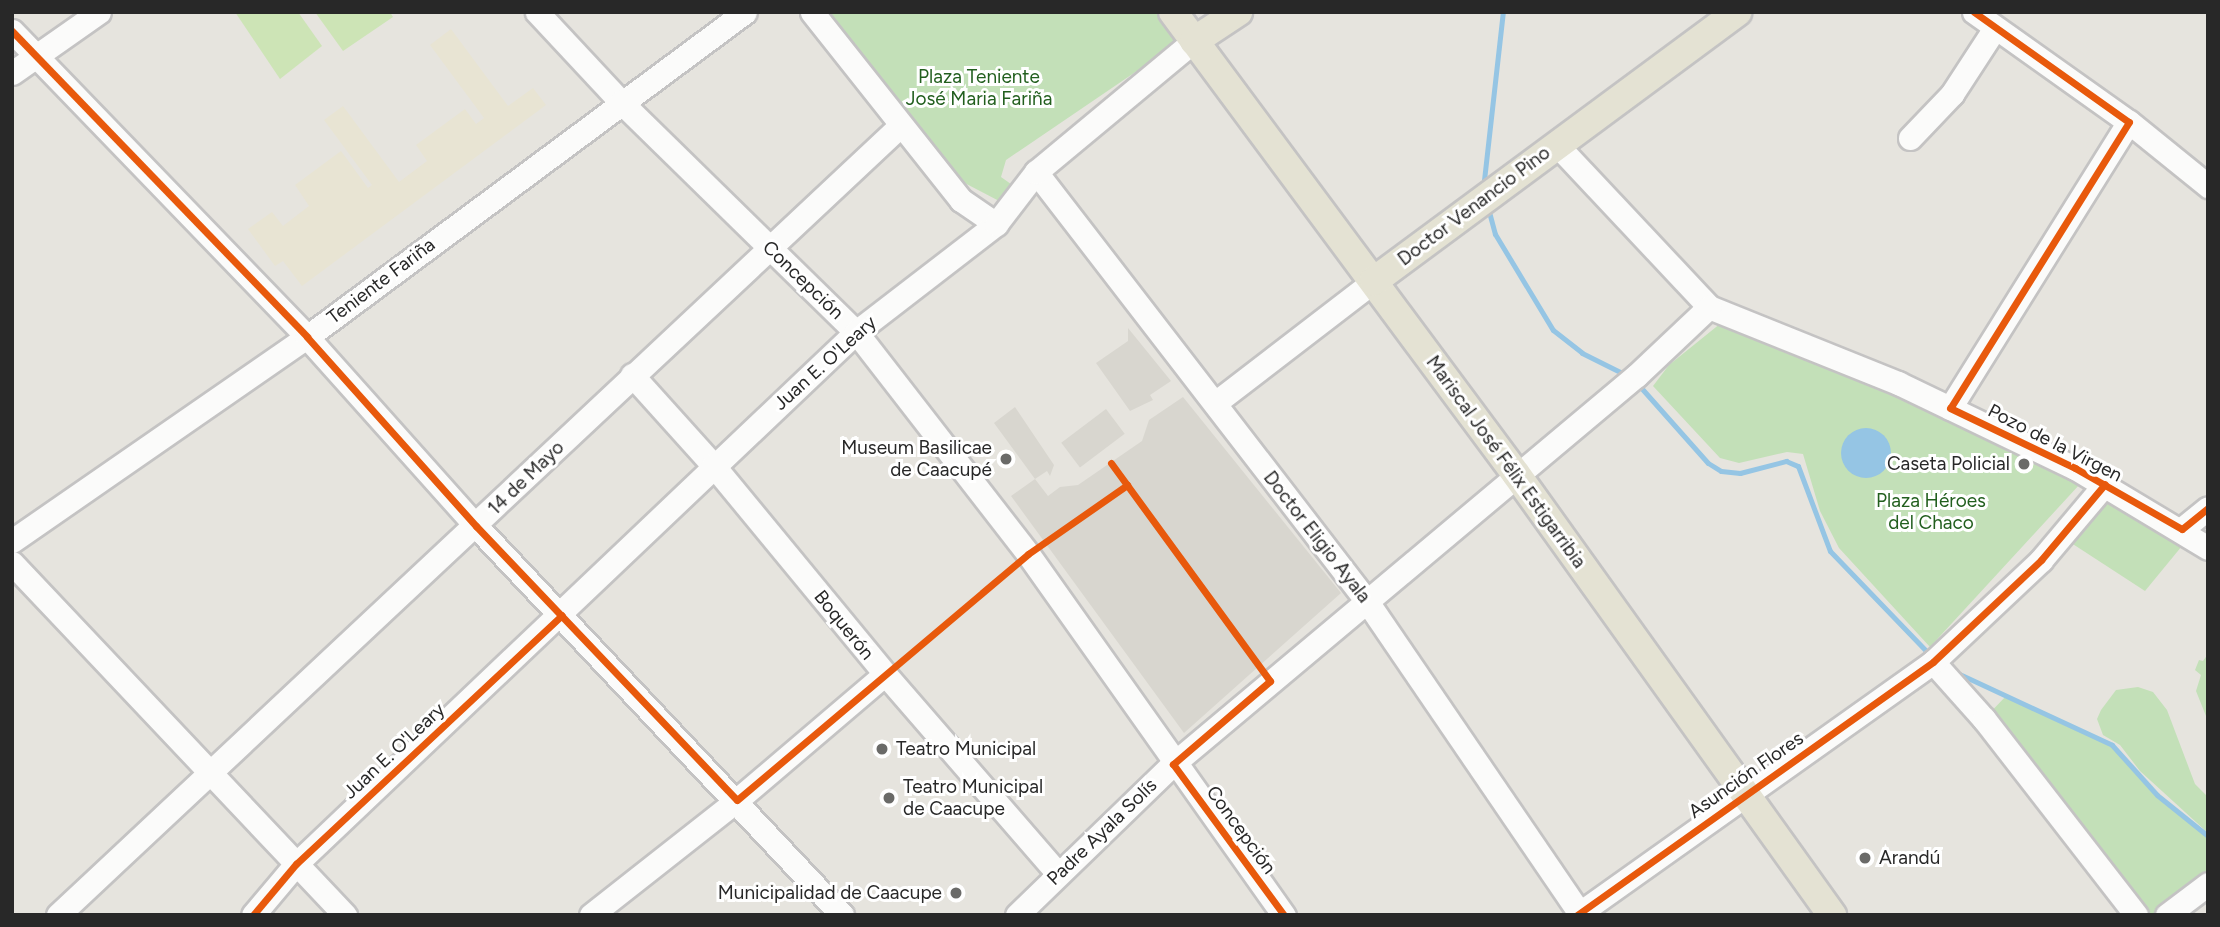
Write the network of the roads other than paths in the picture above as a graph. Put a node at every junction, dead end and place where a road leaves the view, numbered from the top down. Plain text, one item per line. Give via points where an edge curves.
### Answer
1 (99, 12) edge
2 (537, 12) edge
3 (745, 12) edge
4 (812, 12) edge
5 (1173, 12) edge
6 (1238, 12) edge
7 (1737, 12) edge
8 (1973, 12) edge
9 (1995, 27) junction
10 (12, 31) edge
11 (1194, 41) junction
12 (35, 58) junction
13 (12, 73) edge
14 (621, 102) junction
15 (2129, 121) junction
16 (900, 126) junction
17 (1910, 138) dead end
18 (1546, 153) junction
19 (1036, 172) junction
20 (2208, 186) edge
21 (996, 223) junction
22 (771, 249) junction
23 (1374, 281) junction
24 (1709, 307) junction
25 (856, 332) junction
26 (307, 337) junction
27 (632, 374) junction
28 (1214, 403) junction
29 (1950, 408) junction
30 (713, 465) junction
31 (1516, 474) junction
32 (2105, 484) junction
33 (2208, 509) edge
34 (476, 526) junction
35 (2182, 529) junction
36 (12, 541) edge
37 (2208, 548) edge
38 (12, 563) edge
39 (1366, 600) junction
40 (562, 615) junction
41 (1938, 658) junction
42 (884, 674) junction
43 (1173, 764) junction
44 (210, 771) junction
45 (1745, 794) junction
46 (737, 800) junction
47 (296, 864) junction
48 (1058, 874) junction
49 (2208, 884) edge
50 (1579, 914) edge
51 (58, 915) edge
52 (253, 915) edge
53 (345, 915) edge
54 (591, 915) edge
55 (842, 915) edge
56 (1017, 915) edge
57 (1284, 915) edge
58 (1832, 915) edge
59 (2136, 915) edge
60 (2167, 915) edge

1 - 12 street
2 - 14 street, Concepción
3 - 14 street, Teniente Fariña
4 - 16 street
5 - 11 main road, Mariscal José Félix Estigarribia
6 - 11 main road, Juan E. O'Leary
7 - 18 main road, Doctor Venancio Pino
8 - 9 street
9 - 15 street
9 - 17 street via 1952,94
10 - 12 street
11 - 19 street, Juan E. O'Leary
11 - 23 main road, Mariscal José Félix Estigarribia
12 - 13 street
12 - 26 street
14 - 22 street, Concepción
14 - 26 street, Teniente Fariña
15 - 20 street
15 - 29 street
16 - 21 street via 961,200
16 - 22 street, 14 de Mayo
18 - 23 main road, Doctor Venancio Pino
18 - 24 street, Pozo de la Virgen
19 - 21 street, Juan E. O'Leary
19 - 28 street, Doctor Eligio Ayala
21 - 25 street, Juan E. O'Leary
22 - 25 street, Concepción
22 - 27 street, 14 de Mayo
23 - 28 street, Doctor Venancio Pino
23 - 31 main road, Mariscal José Félix Estigarribia
24 - 29 street, Pozo de la Virgen
24 - 31 street, Padre Ayala Solís
25 - 30 street, Juan E. O'Leary
25 - 43 street, Concepción via 1028,555
26 - 34 street
26 - 36 street, Teniente Fariña
27 - 30 street, Boquerón
27 - 34 street, 14 de Mayo
28 - 39 street, Doctor Eligio Ayala
29 - 32 street, Pozo de la Virgen
30 - 40 street, Juan E. O'Leary
30 - 42 street, Boquerón
31 - 39 street, Padre Ayala Solís
31 - 45 main road, Mariscal José Félix Estigarribia
32 - 35 street, Pozo de la Virgen
32 - 41 street, Asunción Flores via 2041,560
33 - 35 street
34 - 40 street
34 - 44 street, 14 de Mayo
35 - 37 street, Pozo de la Virgen
38 - 44 street
39 - 43 street, Padre Ayala Solís
39 - 50 street, Doctor Eligio Ayala
40 - 46 street
40 - 47 street, Juan E. O'Leary
41 - 45 street, Asunción Flores
41 - 59 street
42 - 46 street
42 - 48 street, Boquerón
43 - 48 street, Padre Ayala Solís
43 - 57 street, Concepción
44 - 47 street
44 - 51 street, 14 de Mayo
45 - 50 street, Asunción Flores
45 - 58 main road, Mariscal José Félix Estigarribia
46 - 54 street
46 - 55 street
47 - 52 street, Juan E. O'Leary
47 - 53 street
48 - 56 street, Padre Ayala Solís
49 - 60 street

